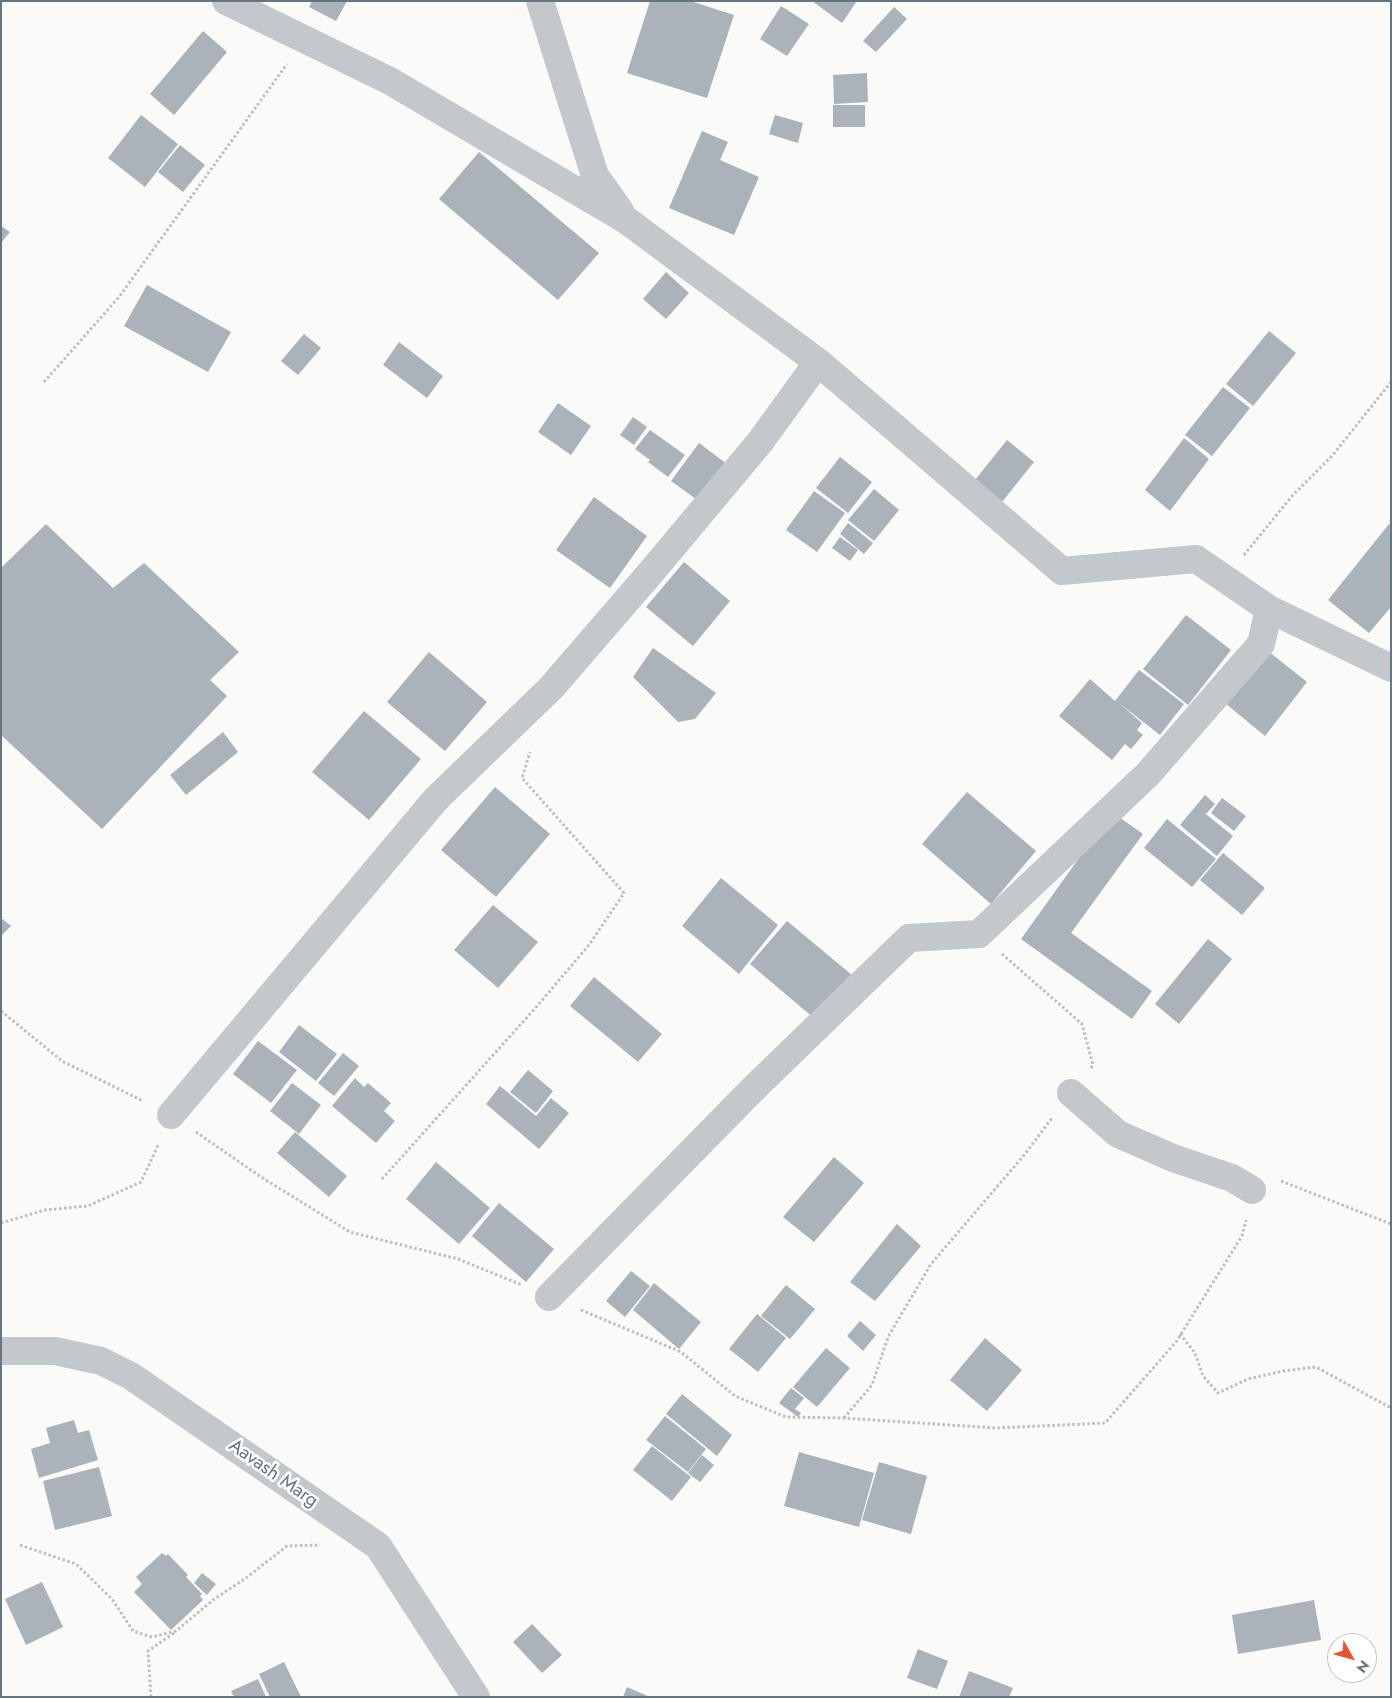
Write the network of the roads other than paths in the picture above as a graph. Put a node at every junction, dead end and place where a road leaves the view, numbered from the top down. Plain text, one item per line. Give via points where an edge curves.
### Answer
1 (226, 1) edge
2 (540, 1) edge
3 (626, 220) junction
4 (818, 362) junction
5 (1268, 608) junction
6 (1391, 668) edge
7 (1071, 1093) road end
8 (171, 1115) road end
9 (1252, 1190) road end
10 (549, 1297) road end
11 (1, 1351) edge
12 (476, 1697) edge

1 - 3 street via 390,81
2 - 3 street via 594,176
3 - 4 street
4 - 5 street via 1062,571 1196,560
4 - 8 street via 760,442 652,571 551,688 436,799
5 - 6 street
5 - 10 street via 1261,644 1148,774 979,934 909,938 753,1089
7 - 9 street via 1118,1134 1173,1158 1232,1178
11 - 12 street, Aavash Marg via 55,1351 101,1361 131,1376 378,1546

